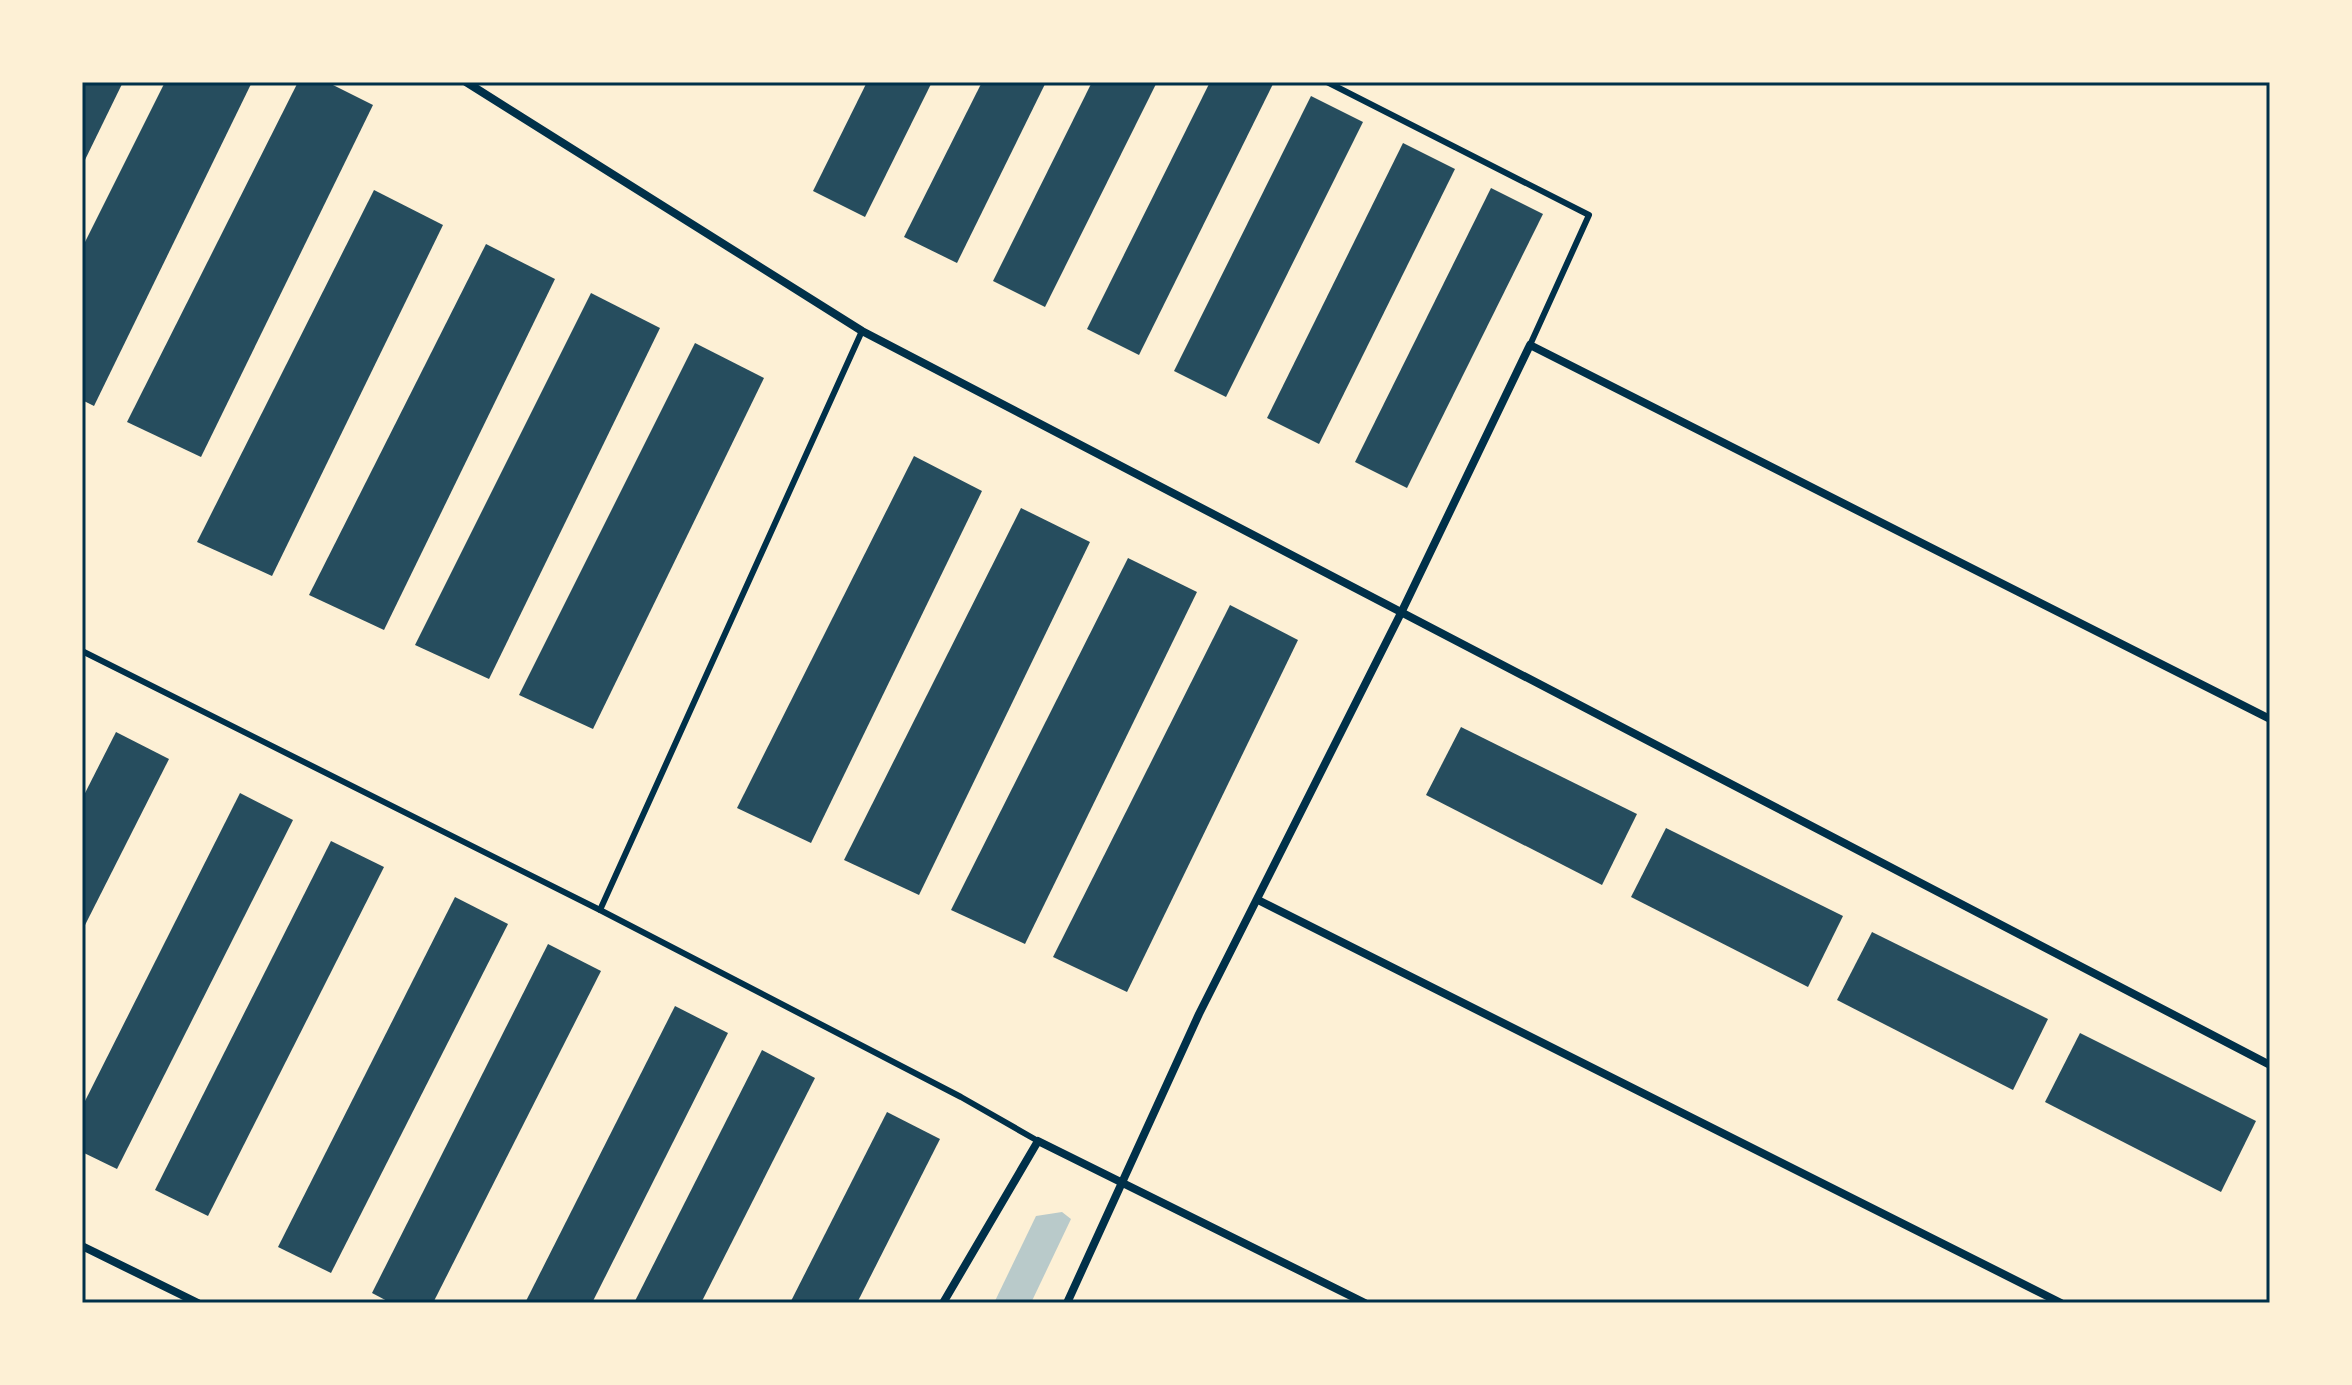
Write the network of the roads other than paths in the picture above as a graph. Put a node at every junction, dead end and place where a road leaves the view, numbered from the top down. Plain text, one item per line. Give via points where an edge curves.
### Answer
1 (466, 82) edge
2 (1327, 82) edge
3 (862, 331) junction
4 (1530, 345) junction
5 (1402, 611) junction
6 (82, 651) edge
7 (2270, 719) edge
8 (1258, 900) junction
9 (600, 910) junction
10 (2270, 1065) edge
11 (1038, 1141) junction
12 (1123, 1183) junction
13 (82, 1246) edge
14 (198, 1303) edge
15 (943, 1303) edge
16 (1067, 1303) edge
17 (1365, 1303) edge
18 (2061, 1303) edge

1 - 3 street
2 - 4 lane via 1589,215
3 - 5 street
3 - 9 lane
4 - 5 street
4 - 7 street
5 - 8 street
5 - 10 street
6 - 9 lane
8 - 12 street via 1199,1014
8 - 18 street
9 - 11 lane
11 - 12 street
11 - 15 street
12 - 16 street
12 - 17 street
13 - 14 street

